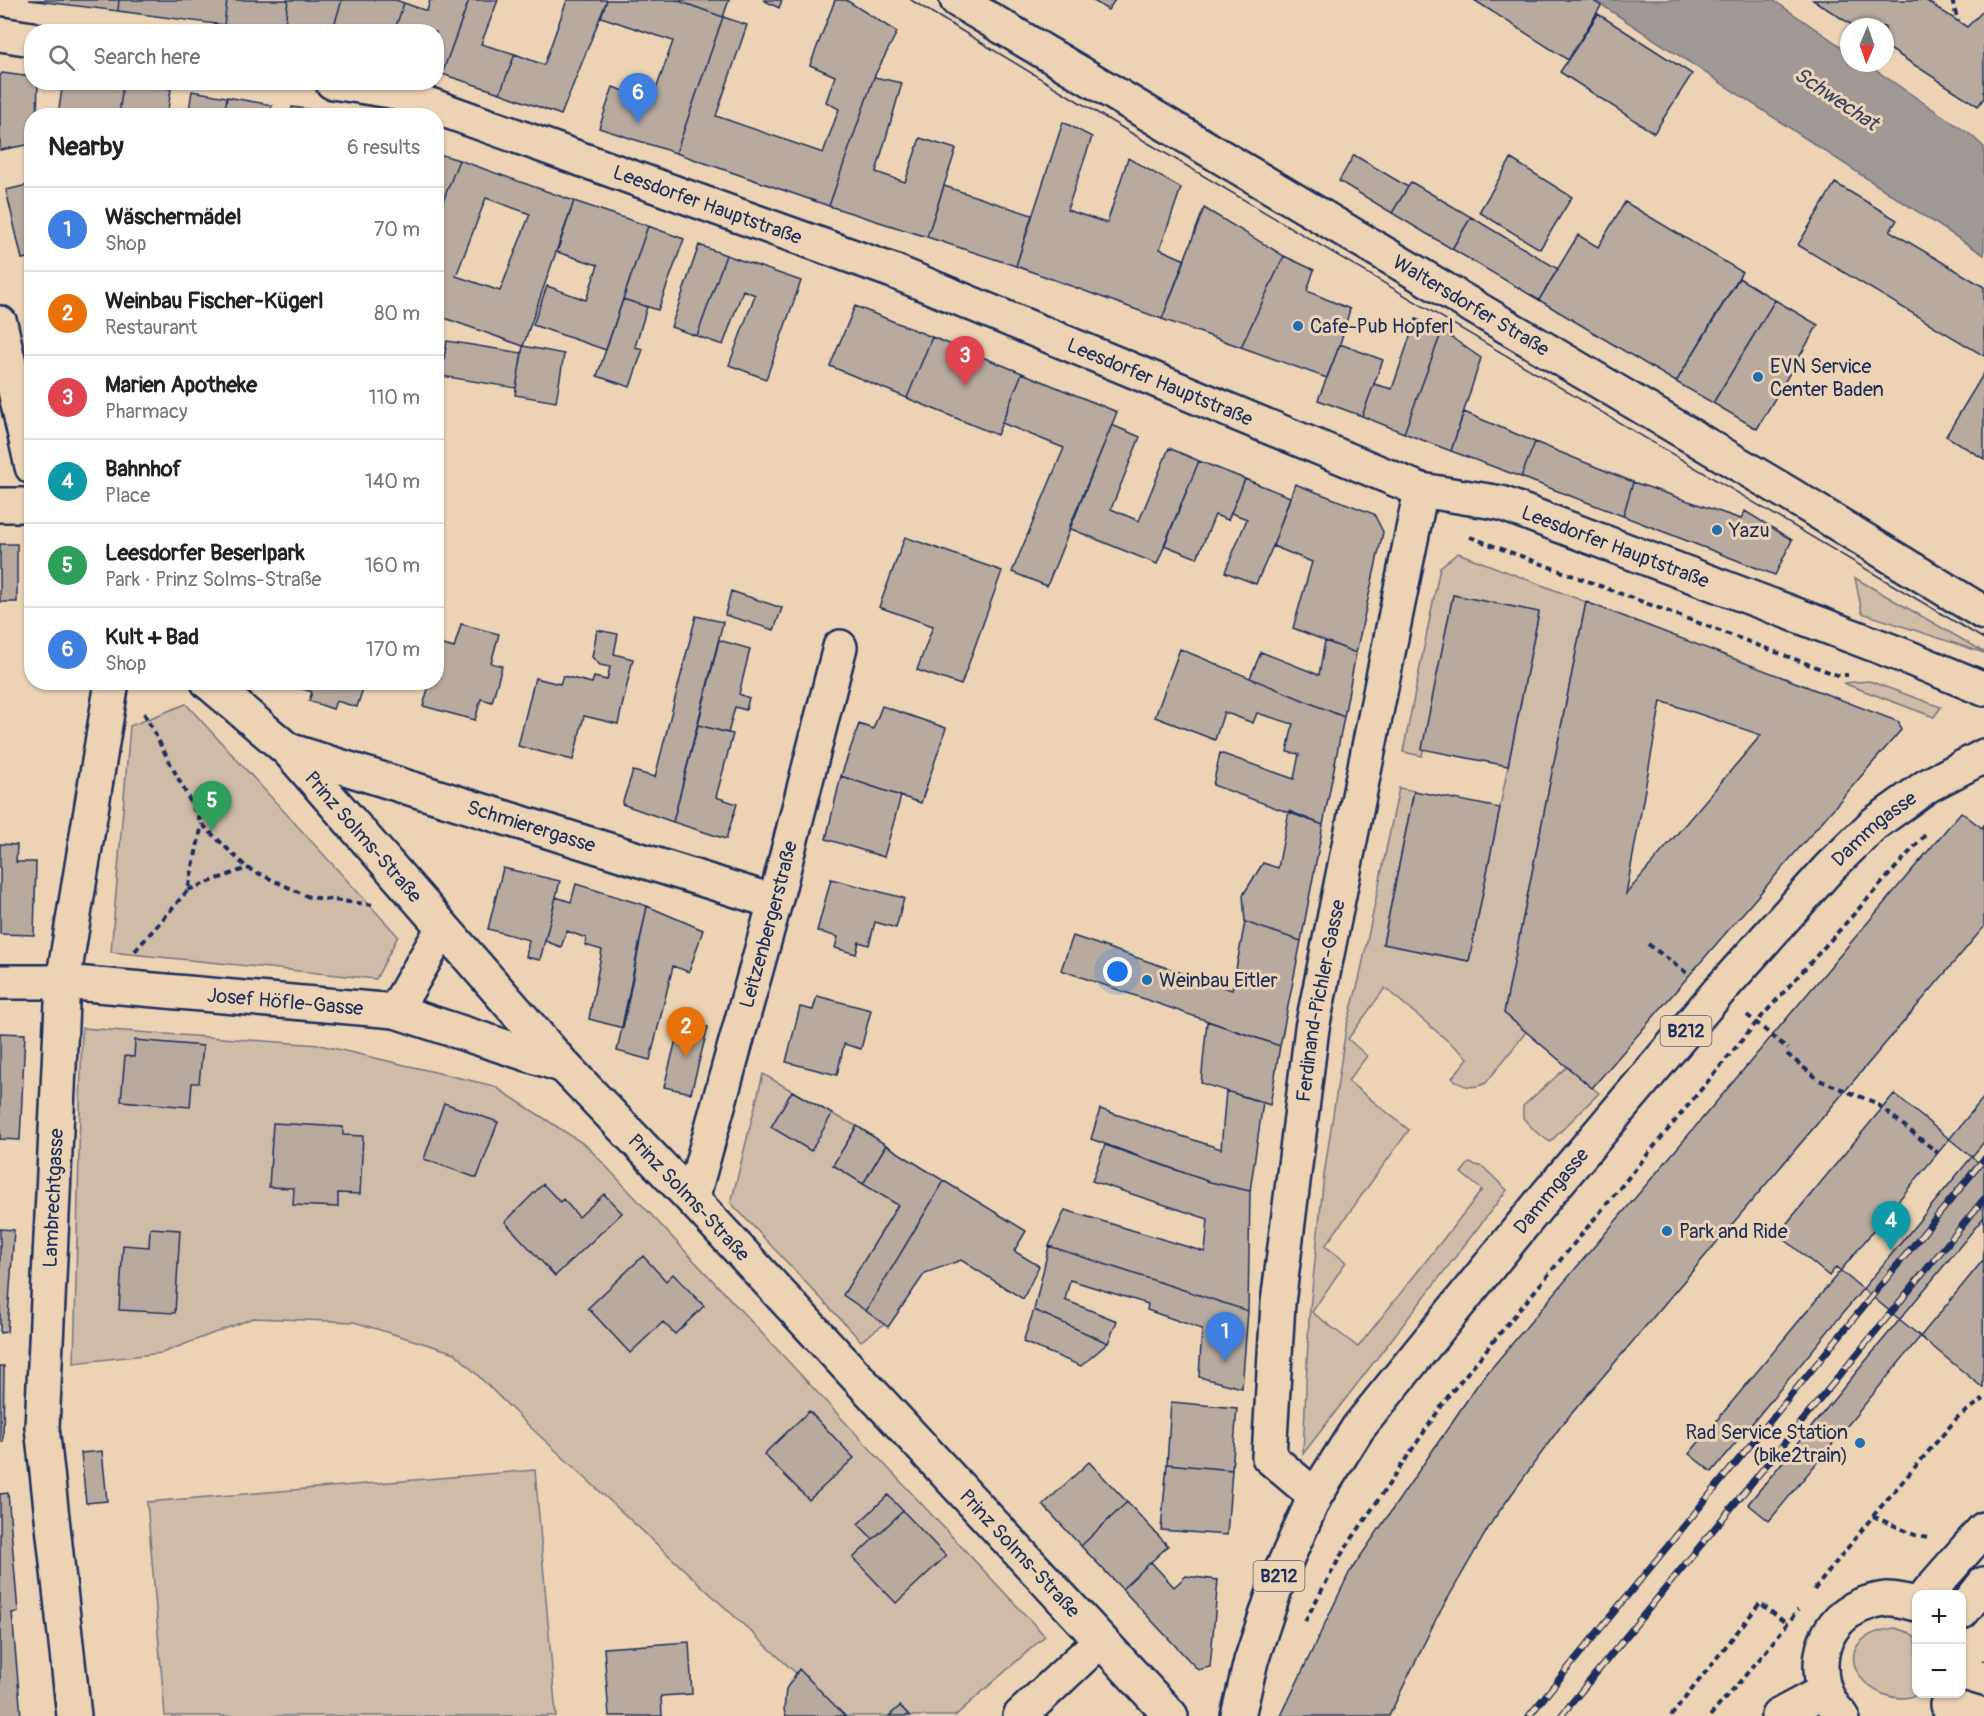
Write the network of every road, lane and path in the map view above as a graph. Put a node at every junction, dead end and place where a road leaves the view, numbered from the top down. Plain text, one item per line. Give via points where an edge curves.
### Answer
1 (957, 0) edge
2 (1952, 0) edge
3 (1958, 21) dead end
4 (0, 34) edge
5 (24, 38) edge
6 (384, 90) edge
7 (438, 108) edge
8 (444, 110) edge
9 (0, 323) edge
10 (24, 431) edge
11 (1421, 490) junction
12 (0, 505) edge
13 (24, 505) edge
14 (1984, 613) edge
15 (840, 647) dead end
16 (111, 690) edge
17 (217, 690) edge
18 (1984, 690) edge
19 (139, 703) dead end
20 (288, 750) junction
21 (1984, 756) edge
22 (202, 824) junction
23 (1929, 830) dead end
24 (247, 868) junction
25 (189, 890) junction
26 (775, 902) junction
27 (381, 908) dead end
28 (443, 928) junction
29 (1648, 944) dead end
30 (132, 954) dead end
31 (1689, 976) dead end
32 (0, 982) edge
33 (63, 982) junction
34 (395, 1011) junction
35 (1772, 1036) dead end
36 (564, 1066) junction
37 (1938, 1153) dead end
38 (692, 1199) junction
39 (1984, 1399) edge
40 (1315, 1496) junction
41 (1873, 1516) junction
42 (1984, 1529) edge
43 (1934, 1538) dead end
44 (1984, 1584) edge
45 (1931, 1590) edge
46 (1808, 1597) dead end
47 (1912, 1603) edge
48 (1801, 1606) dead end
49 (1966, 1607) edge
50 (1787, 1624) junction
51 (1303, 1626) dead end
52 (1100, 1641) junction
53 (1833, 1704) edge
54 (1946, 1705) edge
55 (74, 1716) edge
56 (1020, 1716) edge
57 (1171, 1716) edge
58 (1238, 1716) edge
59 (1671, 1716) edge
60 (1710, 1716) edge
61 (1778, 1716) edge
62 (1984, 1716) edge

1 - 14 street, Waltersdorfer Straße
2 - 3 path
4 - 5 street
6 - 7 street, Leesdorfer Hauptstraße
8 - 11 street, Leesdorfer Hauptstraße via 893,271
9 - 10 street
11 - 18 street, Leesdorfer Hauptstraße via 1501,502
11 - 40 street, Ferdinand-Pichler-Gasse via 1312,1028 1278,1304 1269,1457
12 - 13 street
15 - 26 street, Leitzenbergerstraße
16 - 33 street, Lambrechtgasse
17 - 20 street, Prinz Solms-Straße
19 - 22 path
20 - 26 street, Schmierergasse
20 - 28 street, Prinz Solms-Straße
21 - 40 street, Dammgasse / B212 via 1918,792 1874,825 1829,868 1546,1196 1358,1428
22 - 24 path
22 - 25 path
23 - 51 path via 1756,1023 1449,1395 1341,1555
24 - 25 path
24 - 27 path via 309,897
25 - 30 path
26 - 38 street, Leitzenbergerstraße
28 - 34 street
28 - 36 street, Prinz Solms-Straße
29 - 31 path
32 - 33 street, Josef Höfle-Gasse
33 - 34 street, Josef Höfle-Gasse
33 - 55 street, Lambrechtgasse via 42,1427
34 - 36 street, Josef Höfle-Gasse
35 - 37 path via 1820,1080 1876,1103
36 - 38 street, Prinz Solms-Straße
38 - 52 street, Prinz Solms-Straße
39 - 41 path via 1959,1417
40 - 58 street, Dammgasse / B212 via 1280,1574 1251,1661
41 - 43 path via 1917,1536
41 - 46 path
42 - 45 street
44 - 49 street
47 - 53 street via 1886,1599 1855,1608 1839,1620 1823,1648 1821,1678
48 - 50 path
50 - 59 path via 1760,1603
50 - 60 path
52 - 56 street
52 - 57 street, Prinz Solms-Straße
53 - 61 street
54 - 62 street

